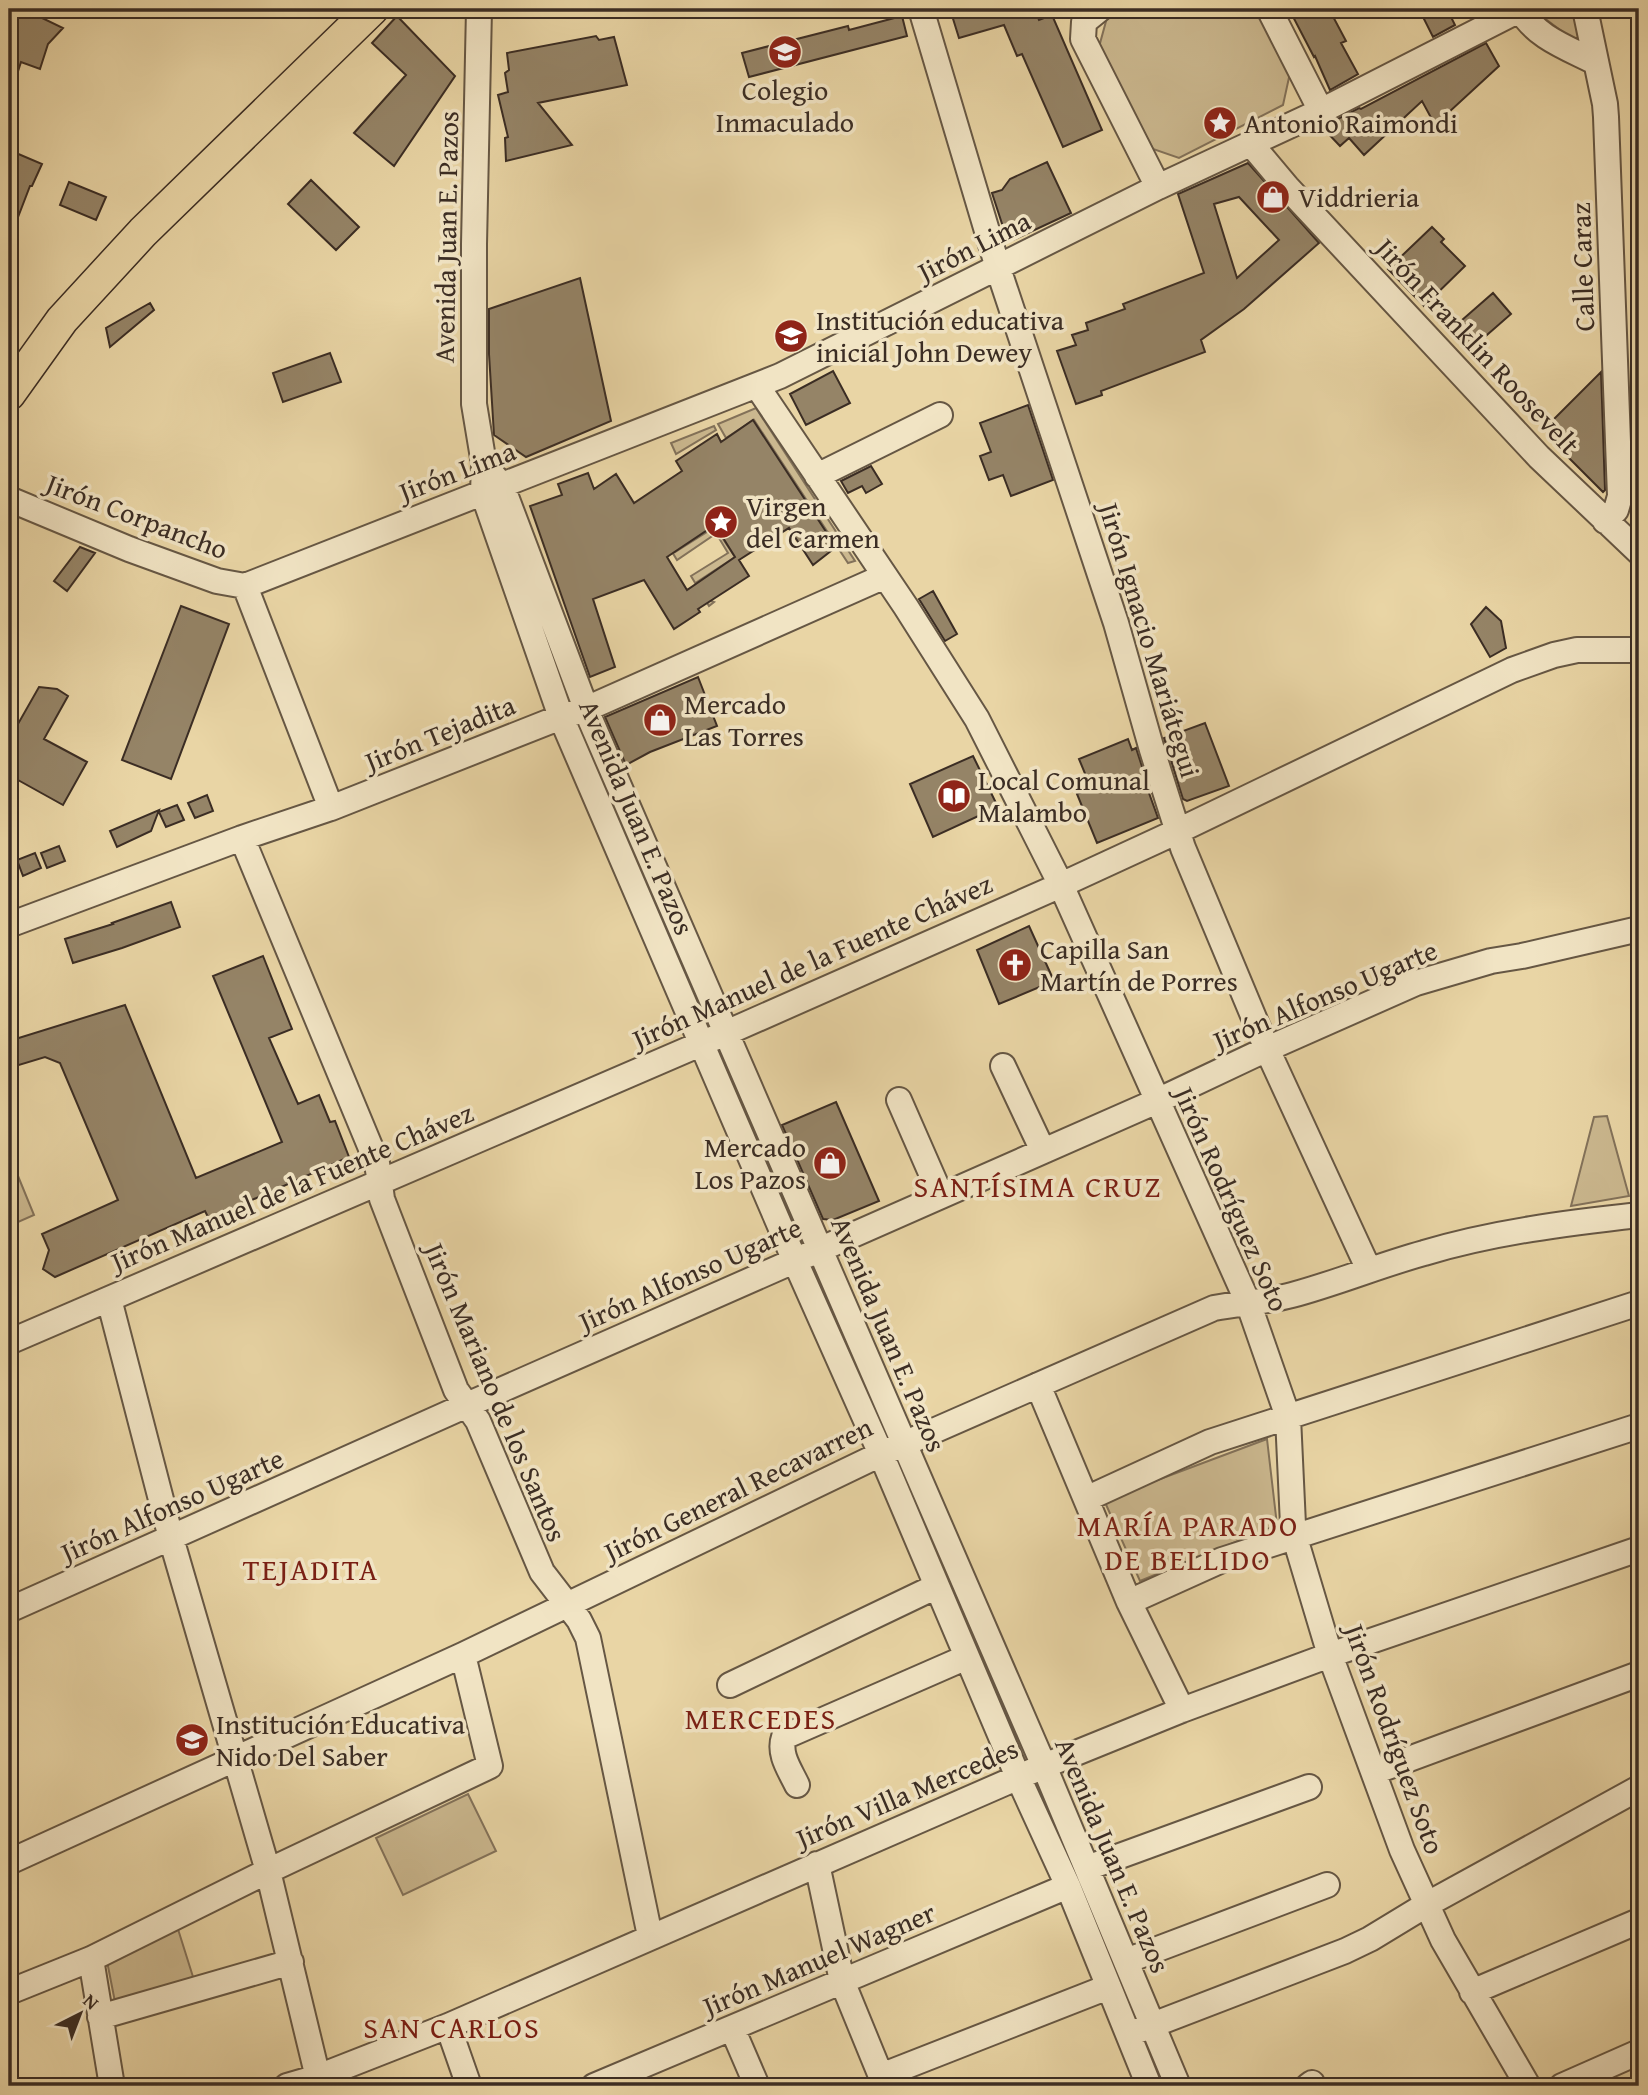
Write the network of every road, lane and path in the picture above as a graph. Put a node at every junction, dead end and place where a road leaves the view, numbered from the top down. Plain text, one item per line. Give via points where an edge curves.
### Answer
1 (372, 9) edge
2 (478, 9) edge
3 (921, 9) edge
4 (1100, 9) edge
5 (1269, 9) edge
6 (1521, 9) edge
7 (1584, 9) edge
8 (1595, 62) junction
9 (1321, 111) junction
10 (1251, 144) junction
11 (1158, 187) junction
12 (998, 268) junction
13 (757, 386) junction
14 (9, 394) edge
15 (940, 415) dead end
16 (817, 476) junction
17 (492, 489) junction
18 (9, 499) edge
19 (1605, 521) junction
20 (1639, 552) edge
21 (885, 576) junction
22 (245, 586) junction
23 (1639, 650) edge
24 (586, 709) junction
25 (561, 717) junction
26 (331, 808) junction
27 (1178, 831) junction
28 (242, 838) junction
29 (1061, 885) junction
30 (9, 925) edge
31 (1639, 929) edge
32 (726, 1033) junction
33 (702, 1043) junction
34 (1267, 1049) junction
35 (1003, 1066) dead end
36 (899, 1100) dead end
37 (1157, 1101) junction
38 (1043, 1152) junction
39 (380, 1182) junction
40 (941, 1196) junction
41 (1639, 1215) edge
42 (820, 1249) junction
43 (795, 1261) junction
44 (1369, 1270) junction
45 (109, 1299) junction
46 (1639, 1303) edge
47 (1248, 1305) junction
48 (9, 1342) edge
49 (1038, 1385) junction
50 (467, 1405) junction
51 (1288, 1417) junction
52 (1639, 1426) edge
53 (892, 1448) junction
54 (1086, 1499) junction
55 (171, 1538) junction
56 (1295, 1538) junction
57 (1639, 1549) edge
58 (937, 1586) junction
59 (1129, 1602) junction
60 (567, 1604) junction
61 (9, 1610) edge
62 (463, 1655) junction
63 (1329, 1655) junction
64 (967, 1657) junction
65 (1639, 1674) edge
66 (730, 1685) dead end
67 (1182, 1710) junction
68 (236, 1757) junction
69 (1044, 1766) junction
70 (1374, 1772) junction
71 (1018, 1777) junction
72 (797, 1785) dead end
73 (1309, 1787) dead end
74 (1639, 1788) edge
75 (9, 1862) edge
76 (817, 1864) junction
77 (1087, 1868) junction
78 (268, 1871) junction
79 (1328, 1885) dead end
80 (1068, 1886) junction
81 (1426, 1905) junction
82 (1639, 1922) edge
83 (650, 1936) junction
84 (91, 1959) junction
85 (1126, 1961) junction
86 (291, 1962) junction
87 (842, 1981) junction
88 (1108, 1987) junction
89 (9, 1992) edge
90 (1472, 1992) junction
91 (100, 2017) junction
92 (1153, 2025) junction
93 (448, 2026) junction
94 (732, 2028) junction
95 (1128, 2035) junction
96 (1639, 2052) edge
97 (625, 2080) edge
98 (883, 2081) edge
99 (319, 2082) edge
100 (112, 2086) edge
101 (287, 2086) edge
102 (469, 2086) edge
103 (594, 2086) edge
104 (757, 2086) edge
105 (1149, 2086) edge
106 (1178, 2086) edge
107 (1528, 2086) edge
108 (1562, 2086) edge

1 - 14 main road via 143,232 62,320
2 - 17 street, Avenida Juan E. Pazos via 474,404
3 - 12 street, Jirón Ignacio Mariátegui
4 - 11 street via 1084,22 1083,39
5 - 9 street
6 - 8 street via 1538,32
6 - 9 street, Jirón Lima
7 - 8 street, Calle Caraz
8 - 19 street, Calle Caraz via 1605,104 1620,496 1616,510
9 - 10 street, Jirón Lima
10 - 11 street, Jirón Lima
10 - 19 street, Jirón Franklin Roosevelt via 1539,457
11 - 12 street, Jirón Lima
12 - 13 street, Jirón Lima
12 - 27 street, Jirón Ignacio Mariátegui via 1116,623
13 - 16 street, Jirón Rodríguez Soto
13 - 17 street, Jirón Lima
15 - 16 street
16 - 21 street, Jirón Rodríguez Soto
17 - 22 street, Jirón Lima
17 - 24 street, Avenida Juan E. Pazos
17 - 25 street, Avenida Juan E. Pazos
18 - 22 street, Jirón Corpancho via 129,549 217,581
19 - 20 street, Jirón Franklin Roosevelt
21 - 24 street, Jirón Tejadita
21 - 29 street, Jirón Rodríguez Soto via 977,719
22 - 26 street
23 - 27 street, Jirón Manuel de la Fuente Chávez via 1577,650 1512,670
24 - 25 street, Jirón Tejadita
24 - 32 street, Avenida Juan E. Pazos
25 - 26 street, Jirón Tejadita
25 - 33 street, Avenida Juan E. Pazos
26 - 28 street, Jirón Tejadita
27 - 29 street, Jirón Manuel de la Fuente Chávez
27 - 34 street, Jirón Ignacio Mariátegui
28 - 30 street, Jirón Tejadita
28 - 39 street, Jirón Mariano de los Santos via 377,1163
29 - 32 street, Jirón Manuel de la Fuente Chávez
29 - 37 street, Jirón Rodríguez Soto
31 - 34 street, Jirón Alfonso Ugarte via 1439,975
32 - 33 street, Jirón Manuel de la Fuente Chávez
32 - 42 street, Avenida Juan E. Pazos
33 - 39 street, Jirón Manuel de la Fuente Chávez
33 - 43 street, Avenida Juan E. Pazos
34 - 37 street, Jirón Alfonso Ugarte
34 - 44 street, Jirón Ignacio Mariátegui
35 - 38 street
36 - 40 street
37 - 38 street, Jirón Alfonso Ugarte
37 - 47 street, Jirón Rodríguez Soto
38 - 40 street, Jirón Alfonso Ugarte
39 - 45 street, Jirón Manuel de la Fuente Chávez
39 - 50 street, Jirón Mariano de los Santos via 382,1199 456,1390
40 - 42 street, Jirón Alfonso Ugarte
41 - 44 street, Jirón General Recavarren via 1536,1228 1426,1252
42 - 43 street, Jirón Alfonso Ugarte
42 - 53 street, Avenida Juan E. Pazos
43 - 50 street, Jirón Alfonso Ugarte
43 - 53 street, Avenida Juan E. Pazos
44 - 47 street, Jirón General Recavarren
45 - 48 street, Jirón Manuel de la Fuente Chávez
45 - 55 street
46 - 51 street
47 - 49 street, Jirón General Recavarren via 1214,1308
47 - 51 street, Jirón Rodríguez Soto
49 - 53 street, Jirón General Recavarren
49 - 54 street
50 - 55 street, Jirón Alfonso Ugarte
50 - 60 street, Jirón Mariano de los Santos via 478,1420 542,1572
51 - 54 street via 1210,1442
51 - 56 street, Jirón Rodríguez Soto
52 - 56 street
53 - 58 street, Avenida Juan E. Pazos
53 - 60 street, Jirón General Recavarren
53 - 69 street, Avenida Juan E. Pazos
54 - 59 street
55 - 61 street, Jirón Alfonso Ugarte
55 - 68 street
56 - 59 street via 1223,1559
56 - 63 street, Jirón Rodríguez Soto
57 - 63 street, Jirón Villa Mercedes
58 - 64 street, Avenida Juan E. Pazos
58 - 66 street
59 - 67 street
60 - 62 street, Jirón General Recavarren
60 - 83 street, Jirón Mariano de los Santos via 588,1638
62 - 68 street, Jirón General Recavarren
62 - 78 street via 490,1766
63 - 67 street, Jirón Villa Mercedes
63 - 70 street, Jirón Rodríguez Soto
64 - 71 street, Avenida Juan E. Pazos
64 - 72 street via 784,1737 782,1752
65 - 70 street
67 - 69 street, Jirón Villa Mercedes
68 - 75 street, Jirón General Recavarren
68 - 78 street
69 - 71 street, Jirón Villa Mercedes
69 - 77 street, Avenida Juan E. Pazos
70 - 81 street, Jirón Rodríguez Soto
71 - 76 street, Jirón Villa Mercedes
71 - 80 street, Avenida Juan E. Pazos
73 - 77 street
74 - 81 street
76 - 83 street, Jirón Villa Mercedes
76 - 87 street
77 - 85 street, Avenida Juan E. Pazos
78 - 84 street
78 - 86 street
79 - 85 street
80 - 87 street, Jirón Manuel Wagner
80 - 88 street, Avenida Juan E. Pazos
81 - 90 street, Jirón Rodríguez Soto
81 - 92 street via 1345,1951
82 - 90 street
83 - 93 street, Jirón Villa Mercedes
84 - 89 street
84 - 91 street
85 - 92 street, Avenida Juan E. Pazos
86 - 91 street
86 - 99 street
87 - 94 street, Jirón Manuel Wagner
87 - 98 street
88 - 95 street, Avenida Juan E. Pazos
88 - 98 street
90 - 107 street, Jirón Rodríguez Soto
91 - 100 street
92 - 95 street
92 - 106 street, Avenida Juan E. Pazos
93 - 99 street, Jirón Villa Mercedes
93 - 102 street
94 - 97 street, Jirón Manuel Wagner
94 - 104 street
95 - 105 street, Avenida Juan E. Pazos
96 - 108 street
97 - 103 street, Jirón Manuel Wagner
99 - 101 street, Jirón Villa Mercedes

